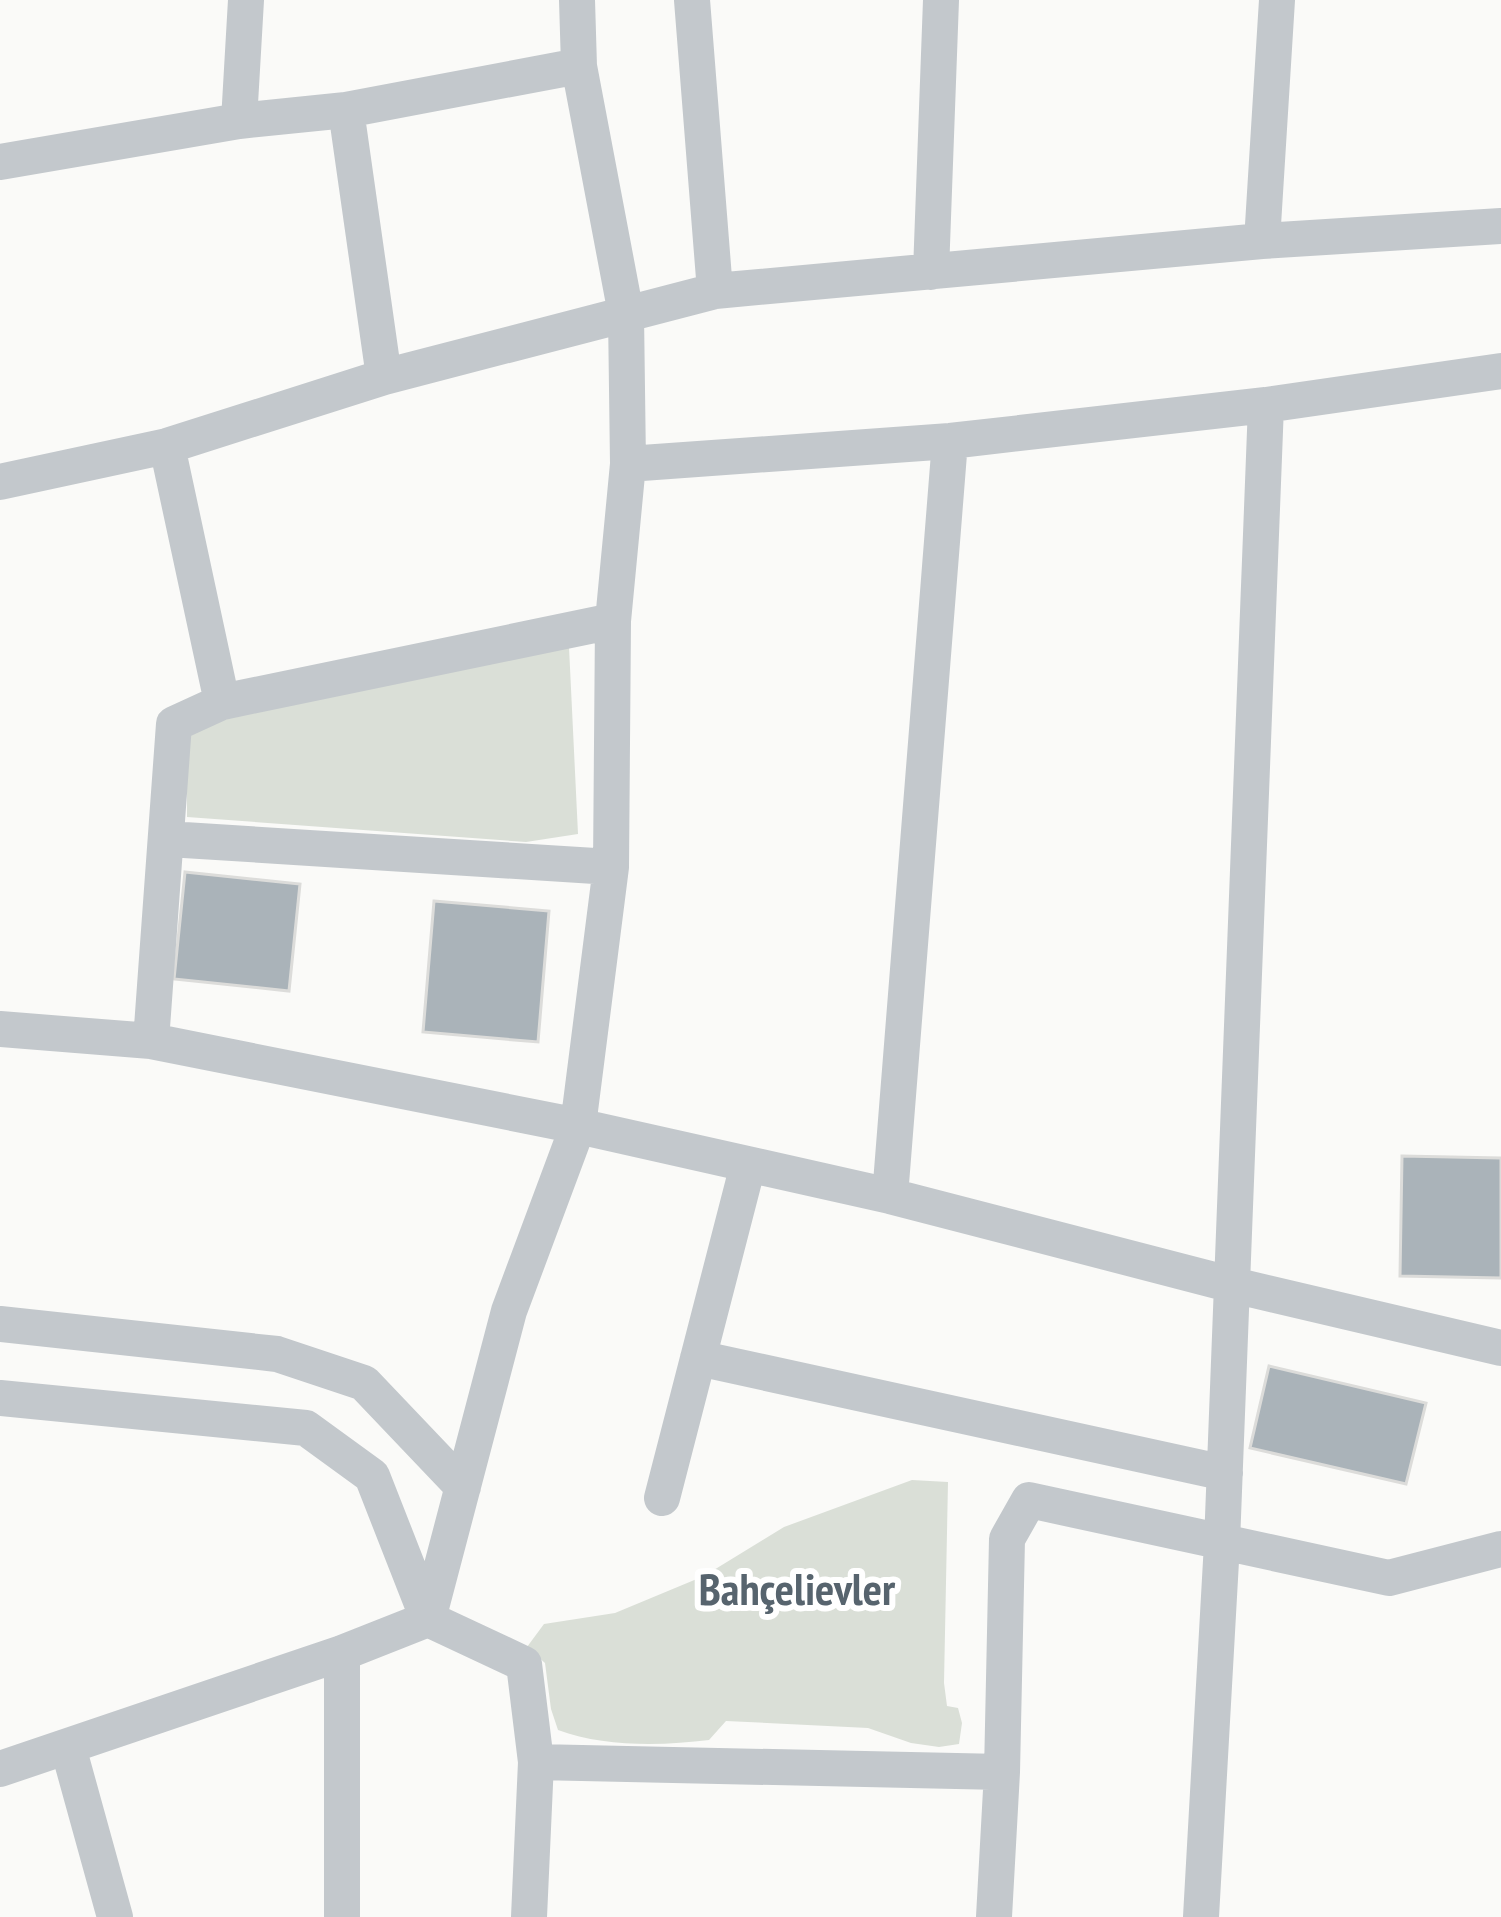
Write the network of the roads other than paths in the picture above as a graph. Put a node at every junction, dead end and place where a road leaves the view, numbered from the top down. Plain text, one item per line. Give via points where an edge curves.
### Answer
1 (246, 0) edge
2 (577, 0) edge
3 (692, 0) edge
4 (941, 0) edge
5 (1277, 0) edge
6 (579, 66) junction
7 (346, 110) junction
8 (238, 121) junction
9 (0, 162) edge
10 (1501, 226) edge
11 (1262, 241) junction
12 (931, 272) junction
13 (716, 291) junction
14 (626, 314) junction
15 (1501, 370) edge
16 (384, 376) junction
17 (1266, 406) junction
18 (950, 441) junction
19 (167, 446) junction
20 (628, 464) junction
21 (0, 482) edge
22 (613, 621) junction
23 (222, 702) junction
24 (168, 839) junction
25 (610, 867) junction
26 (0, 1029) edge
27 (152, 1041) junction
28 (578, 1126) junction
29 (748, 1165) junction
30 (890, 1196) junction
31 (1233, 1285) junction
32 (0, 1324) edge
33 (1501, 1348) edge
34 (698, 1358) junction
35 (0, 1399) edge
36 (1225, 1473) junction
37 (463, 1487) junction
38 (662, 1498) dead end
39 (1222, 1543) junction
40 (1501, 1549) edge
41 (428, 1619) junction
42 (342, 1653) junction
43 (68, 1747) junction
44 (536, 1762) junction
45 (0, 1769) edge
46 (1003, 1772) junction
47 (115, 1917) edge
48 (342, 1917) edge
49 (529, 1917) edge
50 (994, 1917) edge
51 (1201, 1917) edge

1 - 8 street
2 - 6 street
3 - 13 street
4 - 12 street
5 - 11 street
6 - 7 street
6 - 14 street
7 - 8 street
7 - 16 street
8 - 9 street
10 - 11 street
11 - 12 street
12 - 13 street
13 - 14 street
14 - 16 street
14 - 20 street
15 - 17 street
16 - 19 street
17 - 18 street
17 - 31 street
18 - 20 street
18 - 30 street
19 - 21 street
19 - 23 street
20 - 22 street
22 - 23 street
22 - 25 street
23 - 24 street via 174,724
24 - 25 street
24 - 27 street
25 - 28 street
26 - 27 street
27 - 28 street
28 - 29 street
28 - 37 street via 509,1311
29 - 30 street
29 - 34 street
30 - 31 street
31 - 33 street
31 - 36 street
32 - 37 street via 277,1354 364,1383
34 - 36 street
34 - 38 street
35 - 41 street via 306,1429 372,1476
36 - 39 street
37 - 41 street
39 - 40 street via 1389,1579
39 - 46 street via 1029,1501 1007,1539
39 - 51 street
41 - 42 street
41 - 44 street via 524,1664
42 - 43 street
42 - 48 street
43 - 45 street
43 - 47 street
44 - 46 street
44 - 49 street
46 - 50 street

